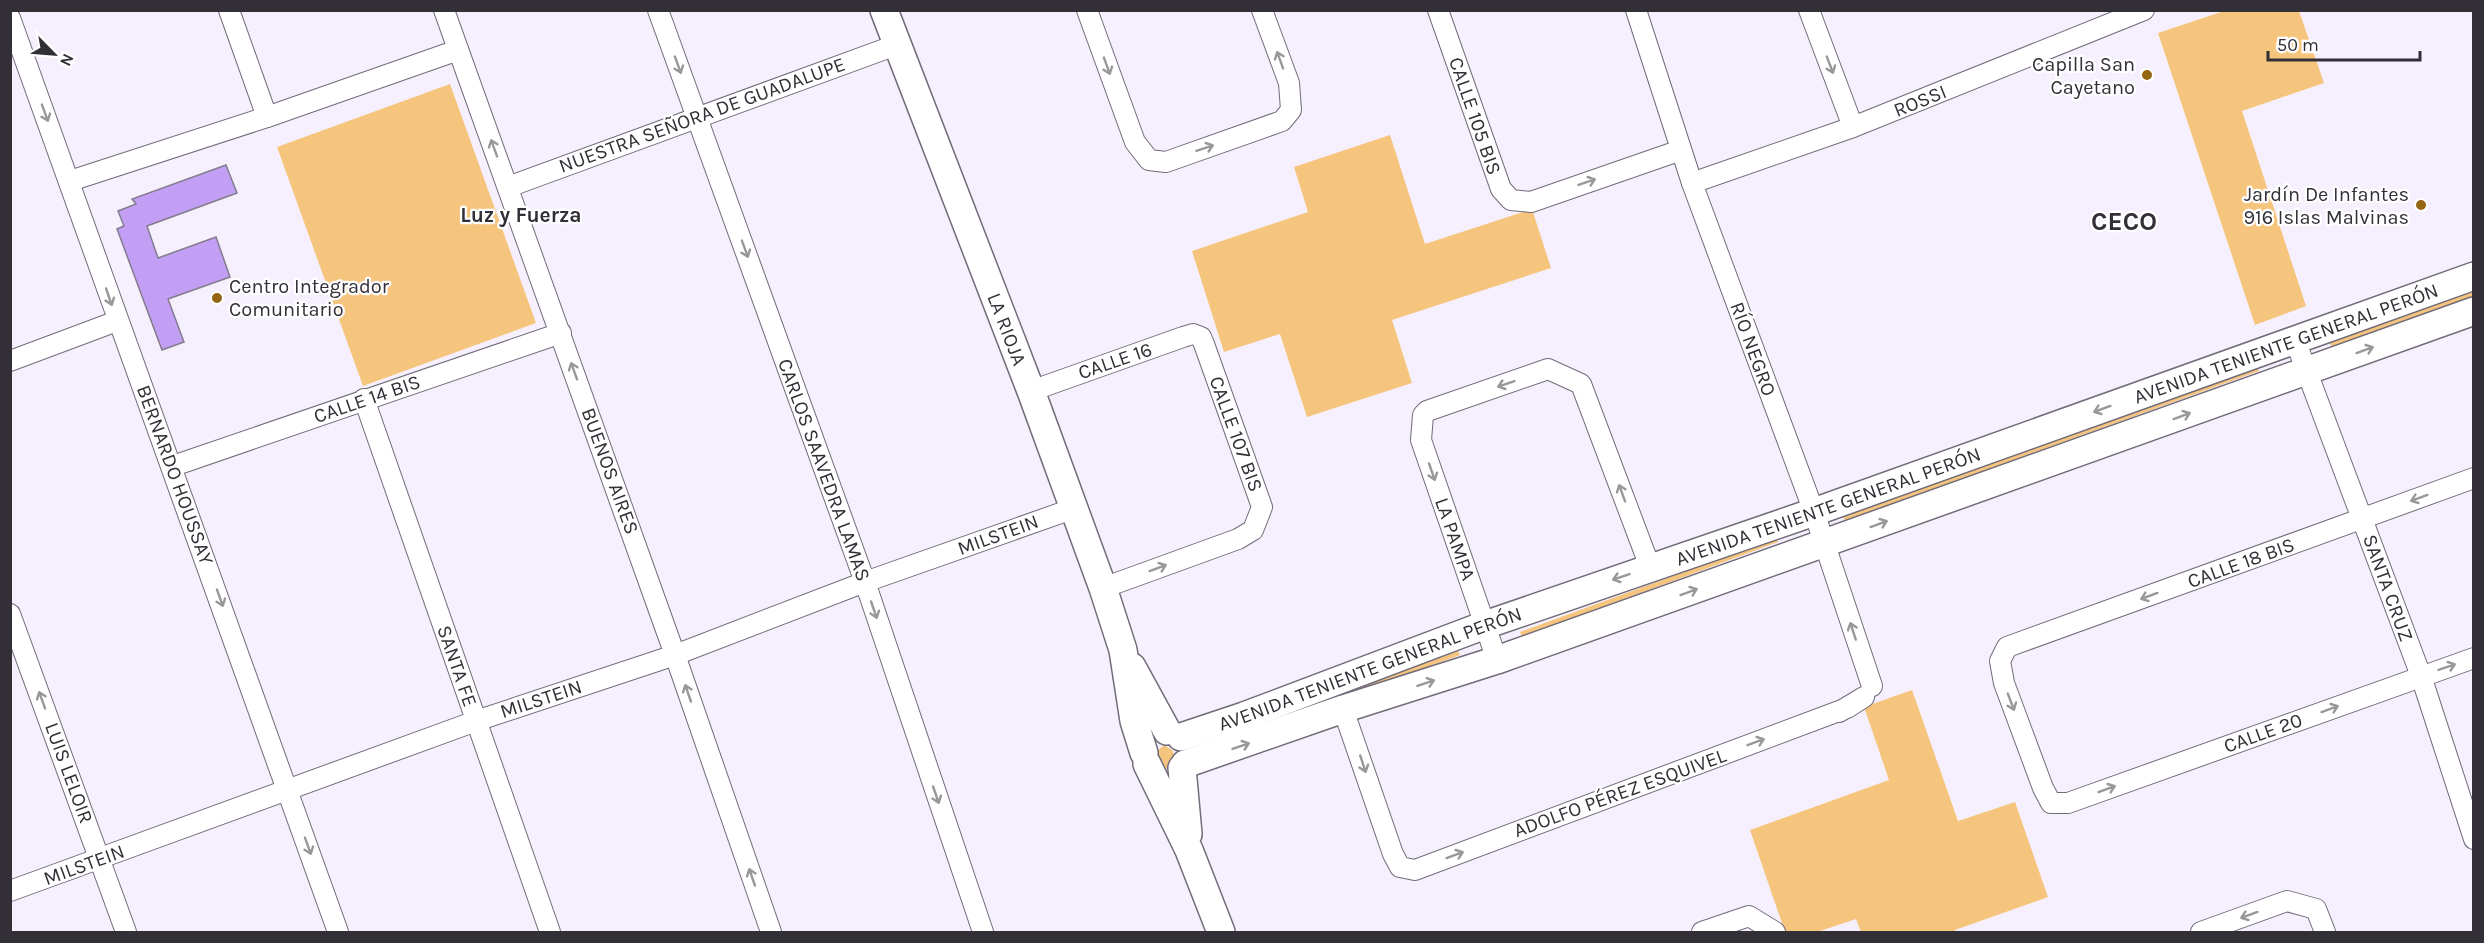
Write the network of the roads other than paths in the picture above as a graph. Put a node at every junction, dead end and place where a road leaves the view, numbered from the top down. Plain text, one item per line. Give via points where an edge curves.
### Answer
1 (229, 10) edge
2 (444, 10) edge
3 (658, 10) edge
4 (884, 10) edge
5 (1088, 10) edge
6 (1262, 10) edge
7 (1438, 10) edge
8 (1636, 10) edge
9 (1809, 10) edge
10 (2144, 10) edge
11 (10, 18) edge
12 (896, 45) junction
13 (458, 50) junction
14 (697, 116) junction
15 (267, 117) junction
16 (1853, 127) junction
17 (1681, 150) junction
18 (70, 181) junction
19 (1692, 183) junction
20 (508, 187) junction
21 (2474, 276) edge
22 (2474, 311) edge
23 (117, 321) junction
24 (561, 333) junction
25 (1201, 337) joint
26 (2295, 340) junction
27 (10, 361) edge
28 (2308, 370) junction
29 (1030, 391) junction
30 (364, 399) junction
31 (173, 466) junction
32 (2474, 478) edge
33 (1072, 508) junction
34 (1814, 512) junction
35 (2362, 519) junction
36 (1824, 543) junction
37 (1650, 567) junction
38 (865, 582) junction
39 (1103, 588) junction
40 (10, 614) edge
41 (1485, 625) junction
42 (1123, 650) junction
43 (675, 654) junction
44 (2474, 658) edge
45 (1497, 660) junction
46 (2421, 676) junction
47 (1872, 686) dead end
48 (1344, 709) junction
49 (1839, 712) dead end
50 (476, 721) junction
51 (1174, 734) junction
52 (1146, 758) junction
53 (1184, 766) junction
54 (288, 791) junction
55 (2051, 803) joint
56 (2474, 839) edge
57 (1189, 850) junction
58 (100, 859) junction
59 (10, 891) edge
60 (126, 933) edge
61 (338, 933) edge
62 (550, 933) edge
63 (771, 933) edge
64 (982, 933) edge
65 (1221, 933) edge
66 (1702, 933) edge
67 (1775, 933) edge
68 (2201, 933) edge
69 (2325, 933) edge

1 - 15 street
2 - 13 street, BUENOS AIRES
3 -> 14 street, CARLOS SAAVEDRA LAMAS
4 - 12 main road, LA RIOJA
5 -> 6 street via 1134,142 1149,160 1166,162 1282,121 1291,110 1289,83
7 -> 17 street, CALLE 105 BIS via 1501,189 1511,200 1531,202
8 - 17 street, RÍO NEGRO
9 -> 16 street
10 - 16 street, ROSSI
11 -> 18 street, BERNARDO HOUSSAY
12 - 14 street, NUESTRA SEÑORA DE GUADALUPE
12 - 29 main road, LA RIOJA
13 - 15 street
20 -> 13 street, BUENOS AIRES
14 - 20 street, NUESTRA SEÑORA DE GUADALUPE
14 -> 38 street, CARLOS SAAVEDRA LAMAS
15 - 18 street
16 - 19 street, ROSSI
17 - 19 street, RÍO NEGRO
18 -> 23 street, BERNARDO HOUSSAY
19 - 34 street, RÍO NEGRO
20 - 24 street, BUENOS AIRES
21 - 26 main road, AVENIDA TENIENTE GENERAL PERÓN
28 -> 22 main road, AVENIDA TENIENTE GENERAL PERÓN
23 - 27 street
23 - 31 street, BERNARDO HOUSSAY
24 - 30 street, CALLE 14 BIS
43 -> 24 street, BUENOS AIRES
25 - 29 street, CALLE 16 via 1193,334
39 -> 25 street, CALLE 107 BIS via 1238,539 1252,530 1262,507
26 - 28 street, SANTA CRUZ
26 -> 34 main road, AVENIDA TENIENTE GENERAL PERÓN
28 - 35 street, SANTA CRUZ
36 -> 28 main road, AVENIDA TENIENTE GENERAL PERÓN
29 - 33 main road, LA RIOJA
30 - 31 street, CALLE 14 BIS
30 - 50 street, SANTA FE
31 -> 54 street, BERNARDO HOUSSAY
32 -> 35 street, CALLE 18 BIS
33 - 38 street, MILSTEIN
33 - 39 main road, LA RIOJA
34 - 36 street, RÍO NEGRO
34 - 37 main road, AVENIDA TENIENTE GENERAL PERÓN
35 - 46 street, SANTA CRUZ
35 -> 55 street, CALLE 18 BIS via 2007,647 2000,661 2004,683
45 -> 36 main road, AVENIDA TENIENTE GENERAL PERÓN
47 -> 36 street, RÍO NEGRO
37 -> 41 main road, AVENIDA TENIENTE GENERAL PERÓN
37 -> 41 street, LA PAMPA via 1581,384 1548,369 1427,411 1420,440
38 - 43 street, MILSTEIN
38 -> 64 street, CARLOS SAAVEDRA LAMAS
39 - 42 main road, LA RIOJA
58 -> 40 street, LUIS LELOIR
41 - 45 street, LA PAMPA
41 - 51 main road, AVENIDA TENIENTE GENERAL PERÓN via 1244,716
42 - 51 main road, LA RIOJA
42 - 52 main road, LA RIOJA via 1134,721
43 - 50 street, MILSTEIN
63 -> 43 street, BUENOS AIRES
46 -> 44 street, CALLE 20
48 -> 45 main road, AVENIDA TENIENTE GENERAL PERÓN
55 -> 46 street, CALLE 20 via 2068,803
46 - 56 street, SANTA CRUZ
48 -> 49 street, ADOLFO PÉREZ ESQUIVEL via 1393,854 1400,867 1415,870
53 -> 48 main road, AVENIDA TENIENTE GENERAL PERÓN
50 - 54 street, MILSTEIN
50 - 62 street, SANTA FE
51 - 52 main road via 1160,731 1149,740
51 - 53 main road via 1188,749
52 - 53 main road via 1163,775
52 - 57 main road, LA RIOJA
53 - 57 main road, LA RIOJA
54 - 58 street, MILSTEIN
54 -> 61 street, BERNARDO HOUSSAY
57 - 65 main road, LA RIOJA
58 - 59 street, MILSTEIN
58 - 60 street, LUIS LELOIR
66 - 67 street via 1749,916
69 -> 68 street via 2316,909 2287,901

